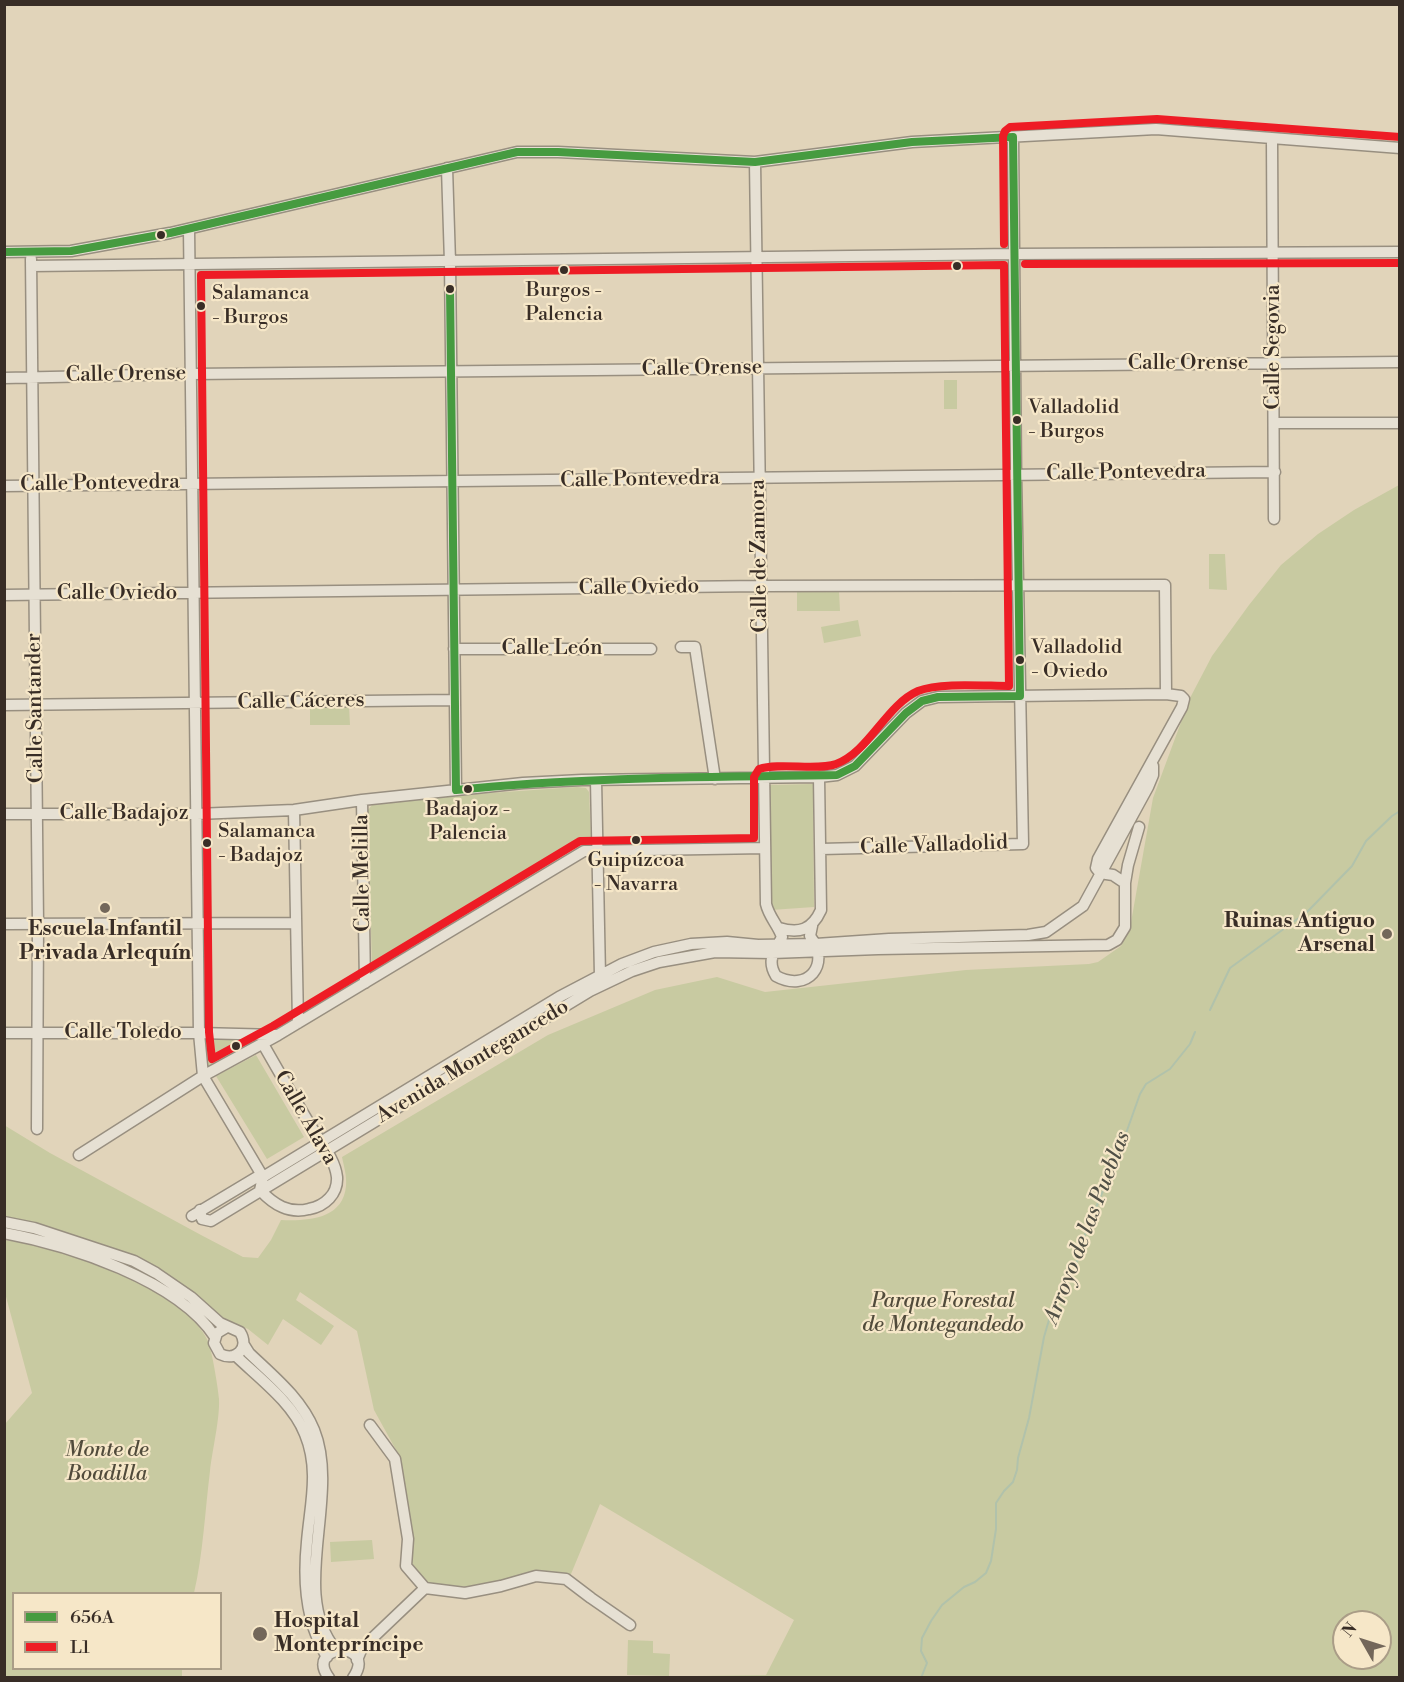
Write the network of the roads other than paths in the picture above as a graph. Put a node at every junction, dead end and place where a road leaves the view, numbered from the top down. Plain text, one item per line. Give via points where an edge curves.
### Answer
1 (1013, 137) junction
2 (1272, 139) junction
3 (1400, 148) edge
4 (755, 162) junction
5 (447, 168) junction
6 (189, 229) junction
7 (30, 250) junction
8 (44, 251) junction
9 (4, 252) edge
10 (1273, 252) junction
11 (1400, 252) edge
12 (1015, 254) junction
13 (756, 258) junction
14 (450, 262) junction
15 (190, 265) junction
16 (31, 266) junction
17 (57, 266) junction
18 (1400, 362) edge
19 (1274, 363) junction
20 (1016, 365) junction
21 (757, 369) junction
22 (450, 371) junction
23 (191, 374) junction
24 (33, 377) junction
25 (4, 378) edge
26 (1274, 423) junction
27 (1400, 423) edge
28 (1275, 472) junction
29 (1016, 475) junction
30 (759, 478) junction
31 (451, 481) junction
32 (192, 482) junction
33 (4, 486) edge
34 (34, 486) junction
35 (1274, 519) dead end
36 (1019, 584) junction
37 (761, 586) junction
38 (453, 591) junction
39 (194, 594) junction
40 (4, 595) edge
41 (35, 595) junction
42 (681, 647) dead end
43 (651, 649) dead end
44 (454, 650) junction
45 (1166, 694) junction
46 (1020, 696) junction
47 (1183, 698) joint
48 (454, 700) junction
49 (36, 704) junction
50 (196, 704) junction
51 (4, 705) edge
52 (819, 777) junction
53 (764, 778) junction
54 (715, 779) junction
55 (596, 780) junction
56 (456, 790) junction
57 (362, 800) junction
58 (294, 810) junction
59 (4, 814) edge
60 (38, 814) junction
61 (197, 814) junction
62 (1138, 827) dead end
63 (765, 848) junction
64 (821, 849) junction
65 (598, 851) junction
66 (1100, 873) junction
67 (1125, 883) junction
68 (38, 923) junction
69 (198, 923) junction
70 (296, 923) junction
71 (4, 924) edge
72 (812, 926) junction
73 (1056, 926) junction
74 (779, 928) junction
75 (1054, 946) junction
76 (817, 948) junction
77 (775, 949) junction
78 (600, 976) junction
79 (365, 983) junction
80 (298, 1023) junction
81 (39, 1032) junction
82 (4, 1033) edge
83 (199, 1033) junction
84 (242, 1034) junction
85 (278, 1035) junction
86 (262, 1044) junction
87 (247, 1052) junction
88 (203, 1076) junction
89 (37, 1129) dead end
90 (323, 1146) junction
91 (79, 1155) dead end
92 (263, 1177) junction
93 (260, 1190) junction
94 (4, 1222) edge
95 (4, 1233) edge
96 (228, 1327) junction
97 (215, 1337) junction
98 (244, 1345) junction
99 (235, 1356) junction
100 (370, 1425) dead end
101 (425, 1588) junction
102 (630, 1625) dead end
103 (332, 1653) junction
104 (354, 1656) junction
105 (326, 1675) edge
106 (358, 1675) edge

1 - 2 street via 1156,129
1 - 4 street via 912,142
1 - 12 street, Calle Valladolid
2 - 3 street
2 - 10 street, Calle Segovia
4 - 5 street via 517,152
4 - 13 street, Calle de Zamora
5 - 6 street
5 - 14 street
6 - 8 street via 71,251
6 - 15 street
7 - 8 street
7 - 9 street
7 - 16 street, Calle Santander
8 - 17 street
10 - 11 street
10 - 12 street
10 - 19 street, Calle Segovia
12 - 13 street
12 - 20 street, Calle Valladolid
13 - 14 street
13 - 21 street, Calle de Zamora
14 - 15 street
14 - 22 street
15 - 17 street
15 - 23 street
16 - 17 street
16 - 24 street, Calle Santander
18 - 19 street, Calle Orense
19 - 20 street, Calle Orense
19 - 26 street, Calle Segovia
20 - 21 street, Calle Orense
20 - 29 street, Calle Valladolid
21 - 22 street, Calle Orense
21 - 30 street, Calle de Zamora
22 - 23 street, Calle Orense
22 - 31 street
23 - 24 street, Calle Orense
23 - 32 street
24 - 25 street, Calle Orense
24 - 34 street, Calle Santander
26 - 27 street
26 - 28 street, Calle Segovia
28 - 29 street, Calle Pontevedra
28 - 35 street, Calle Segovia
29 - 30 street, Calle Pontevedra
29 - 36 street, Calle Valladolid
30 - 31 street, Calle Pontevedra
30 - 37 street, Calle de Zamora
31 - 32 street, Calle Pontevedra
31 - 38 street
32 - 34 street, Calle Pontevedra
32 - 39 street
33 - 34 street, Calle Pontevedra
34 - 41 street, Calle Santander
36 - 37 street, Calle Oviedo
36 - 45 street, Calle Oviedo via 1165,585
36 - 46 street, Calle Valladolid
37 - 38 street, Calle Oviedo
37 - 53 street, Calle de Zamora
38 - 39 street, Calle Oviedo
38 - 44 street
39 - 41 street, Calle Oviedo
39 - 50 street
40 - 41 street, Calle Oviedo
41 - 49 street, Calle Santander
42 - 54 street via 695,646
43 - 44 street, Calle León
44 - 48 street
45 - 46 street, Calle Badajoz
45 - 47 street, Calle Badajoz
46 - 52 street, Calle Badajoz via 938,697 922,701 855,766 837,776
46 - 64 street, Calle Valladolid via 1023,844
47 - 66 street, Avenida Montegancedo via 1182,707 1098,860 1096,868
48 - 50 street, Calle Cáceres
48 - 56 street
49 - 50 street, Calle Cáceres
49 - 51 street, Calle Cáceres
49 - 60 street, Calle Santander
50 - 61 street
52 - 53 street, Calle Badajoz
52 - 64 street
53 - 54 street, Calle Badajoz
53 - 63 street, Calle de Zamora
54 - 55 street, Calle Badajoz
55 - 56 street, Calle Badajoz
55 - 65 street
56 - 57 street, Calle Badajoz
57 - 58 street, Calle Badajoz
57 - 79 street, Calle Melilla
58 - 61 street, Calle Badajoz
58 - 70 street
59 - 60 street, Calle Badajoz
60 - 61 street, Calle Badajoz
60 - 68 street, Calle Santander
61 - 69 street
62 - 67 street, Avenida Montegancedo
63 - 65 street
63 - 74 street, Calle de Zamora via 766,904
64 - 72 street via 822,906
65 - 78 street
65 - 79 street via 584,851
66 - 67 street
66 - 73 street, Avenida Montegancedo via 1083,906
67 - 75 street, Avenida Montegancedo via 1125,927 1117,940 1108,945
68 - 69 street
68 - 71 street
68 - 81 street, Calle Santander
69 - 70 street
69 - 83 street
70 - 80 street
72 - 74 street via 798,932
72 - 76 street via 810,936
73 - 75 street
73 - 76 street, Avenida Montegancedo via 1028,935 889,939
74 - 77 street, Calle de Zamora via 782,937
75 - 76 street, Avenida Montegancedo
76 - 77 street, Avenida Montegancedo
76 - 77 street via 818,965 812,976 794,981 776,976 771,966
77 - 78 street, Avenida Montegancedo via 727,942 691,944 654,952
77 - 90 street, Avenida Montegancedo via 687,956 632,970
78 - 90 street, Avenida Montegancedo via 559,997
79 - 80 street
80 - 85 street
81 - 82 street, Calle Toledo
81 - 83 street, Calle Toledo
81 - 89 street, Calle Santander
83 - 84 street, Calle Toledo
83 - 88 street
84 - 85 street, Calle Toledo
84 - 87 street via 248,1044
85 - 86 street
86 - 87 street
86 - 90 street, Calle Álava
87 - 88 street
88 - 91 street
88 - 92 street
90 - 92 street, Avenida Montegancedo
90 - 93 street, Avenida Montegancedo
90 - 93 street, Calle Álava via 334,1165 337,1183 324,1203 292,1210 277,1205
92 - 93 street
92 - 93 street, Avenida Montegancedo via 196,1213 211,1221
94 - 96 street via 134,1261 191,1297
95 - 97 street via 34,1238 132,1272 185,1306
96 - 97 street via 219,1330
96 - 98 street via 240,1332
97 - 99 street via 219,1354
98 - 99 street
98 - 103 street via 292,1395 314,1430 322,1459 323,1496 315,1579 322,1623
99 - 103 street via 285,1403 305,1434 314,1482 306,1588 312,1625
100 - 101 street via 395,1460 408,1539 406,1566
101 - 102 street via 465,1593 536,1576 566,1579
101 - 104 street
103 - 104 street via 344,1649
103 - 105 street
104 - 106 street

